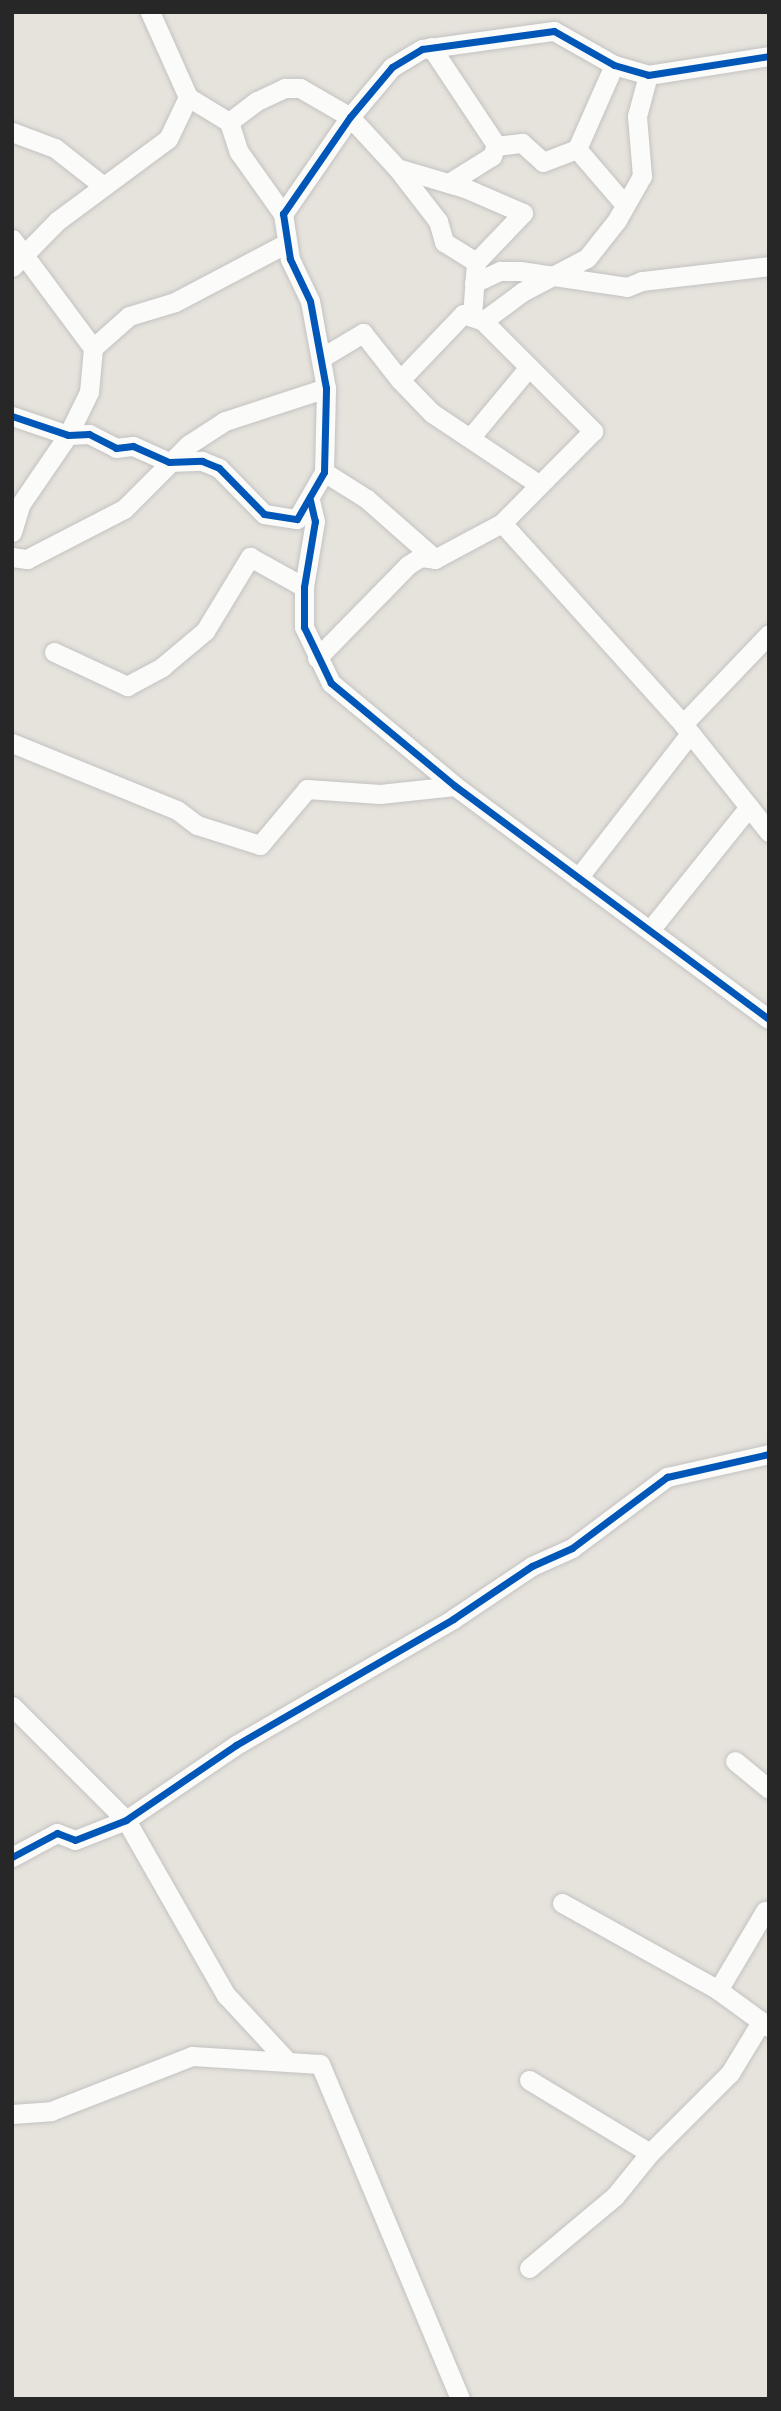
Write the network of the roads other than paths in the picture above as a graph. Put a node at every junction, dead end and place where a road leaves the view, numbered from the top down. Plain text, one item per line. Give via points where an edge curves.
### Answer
1 (150, 12) edge
2 (431, 47) junction
3 (769, 56) edge
4 (614, 65) junction
5 (648, 75) junction
6 (188, 97) junction
7 (350, 117) junction
8 (229, 122) junction
9 (12, 132) edge
10 (496, 146) junction
11 (577, 149) junction
12 (397, 168) junction
13 (449, 183) junction
14 (102, 186) junction
15 (625, 205) junction
16 (283, 214) junction
17 (287, 243) junction
18 (15, 254) edge
19 (476, 262) junction
20 (769, 266) edge
21 (557, 275) junction
22 (474, 283) junction
23 (478, 319) junction
24 (93, 348) junction
25 (321, 358) junction
26 (529, 367) junction
27 (400, 380) junction
28 (326, 388) junction
29 (12, 416) edge
30 (68, 435) junction
31 (470, 438) junction
32 (172, 462) junction
33 (324, 472) junction
34 (538, 484) junction
35 (310, 500) junction
36 (502, 523) junction
37 (12, 532) edge
38 (12, 557) edge
39 (435, 559) junction
40 (304, 587) junction
41 (769, 634) edge
42 (54, 652) dead end
43 (317, 659) junction
44 (686, 729) junction
45 (12, 743) edge
46 (455, 786) junction
47 (749, 807) junction
48 (769, 832) edge
49 (578, 878) junction
50 (650, 930) junction
51 (769, 1019) edge
52 (769, 1454) edge
53 (12, 1706) edge
54 (734, 1761) dead end
55 (769, 1789) edge
56 (126, 1820) junction
57 (12, 1857) edge
58 (562, 1903) dead end
59 (769, 1913) edge
60 (718, 1990) junction
61 (765, 2025) edge
62 (288, 2062) junction
63 (529, 2080) dead end
64 (12, 2114) edge
65 (650, 2153) junction
66 (529, 2268) dead end
67 (460, 2399) edge

1 - 6 street
2 - 4 street via 468,46 554,31
2 - 7 street via 407,55 392,67
2 - 10 street
3 - 5 street
4 - 5 street
4 - 11 street
5 - 15 street via 638,116 642,176
6 - 8 street
6 - 14 street via 169,139
7 - 8 street via 300,88 285,88
7 - 12 street
7 - 16 street
8 - 16 street via 239,152
9 - 14 street via 55,148
10 - 11 street via 522,143 543,162
10 - 13 street via 492,156
11 - 15 street
12 - 13 street
12 - 19 street via 438,221 444,242
13 - 19 street via 523,213
14 - 18 street
15 - 21 street via 587,258
16 - 17 street
17 - 24 street via 175,302 129,316
17 - 25 street via 310,301
18 - 24 street
19 - 22 street
20 - 21 street via 642,281 626,287
21 - 22 street via 500,271
21 - 23 street
22 - 23 street
23 - 26 street
23 - 27 street via 463,314
24 - 30 street via 89,393
25 - 27 street via 363,333
25 - 28 street
26 - 31 street
26 - 34 street via 593,431
27 - 31 street via 432,413
28 - 32 street via 225,421 188,445
28 - 33 street
29 - 30 street
30 - 32 street via 89,434 116,448 133,446
30 - 37 street via 20,505
31 - 34 street
32 - 35 street via 202,461 219,468 270,517 297,519
32 - 38 street via 124,509 27,559
33 - 35 street
33 - 39 street via 367,499
34 - 36 street
35 - 40 street via 315,521
36 - 39 street
36 - 44 street
39 - 43 street via 421,558 408,565
40 - 42 street via 250,557 205,631 162,667 127,686
40 - 43 street via 304,627
41 - 44 street
43 - 46 street via 331,683
44 - 47 street
44 - 49 street
45 - 46 street via 177,810 197,825 260,845 307,789 380,794
46 - 49 street
47 - 48 street
47 - 50 street
49 - 50 street
50 - 51 street
52 - 56 street via 667,1477 572,1548 532,1566 453,1619 236,1745
53 - 56 street
54 - 55 street
56 - 57 street via 75,1840 57,1833
56 - 62 street via 226,1994
58 - 60 street
59 - 60 street via 765,1911
60 - 61 street
61 - 65 street via 730,2073
62 - 64 street via 192,2056 51,2111
62 - 67 street via 320,2064
63 - 65 street
65 - 66 street via 615,2196

